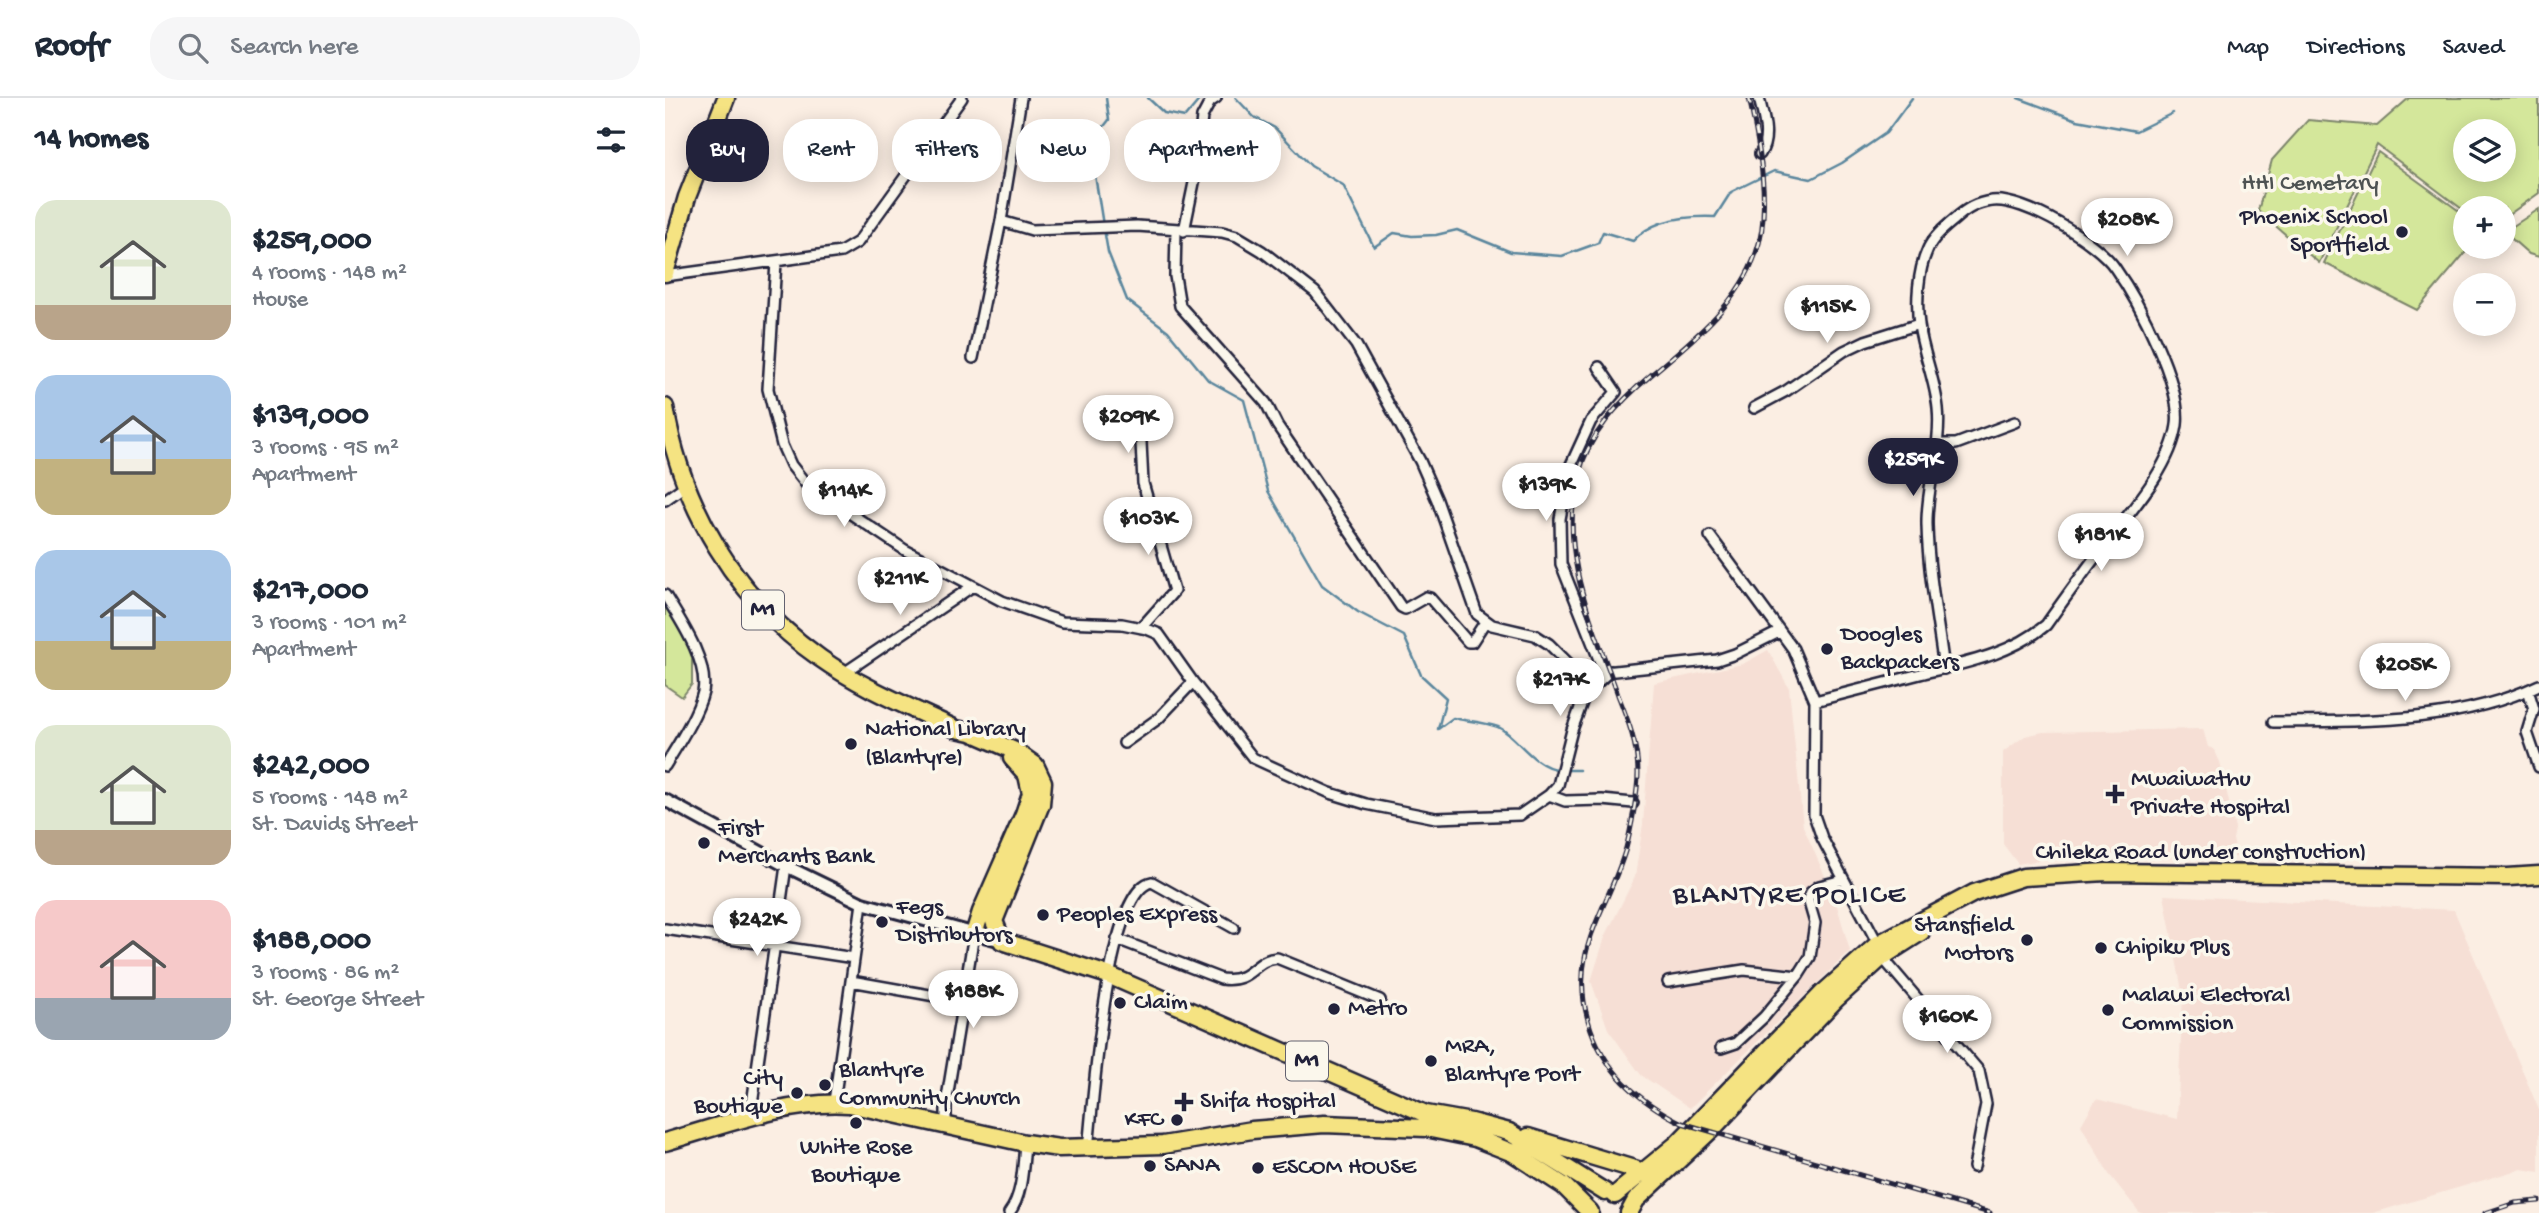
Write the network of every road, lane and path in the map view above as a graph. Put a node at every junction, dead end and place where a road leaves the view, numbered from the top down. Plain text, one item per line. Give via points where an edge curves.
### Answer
1 (726, 98) edge
2 (962, 98) edge
3 (1021, 98) edge
4 (1216, 98) edge
5 (1759, 98) edge
6 (1760, 154) dead end
7 (1001, 221) junction
8 (1180, 230) junction
9 (669, 242) edge
10 (776, 262) junction
11 (665, 275) edge
12 (1919, 324) junction
13 (973, 358) dead end
14 (1599, 367) dead end
15 (665, 407) edge
16 (1753, 408) dead end
17 (1117, 422) dead end
18 (2015, 422) dead end
19 (1937, 443) junction
20 (686, 485) junction
21 (665, 500) edge
22 (1710, 536) dead end
23 (973, 586) junction
24 (665, 595) edge
25 (1485, 622) junction
26 (1141, 628) junction
27 (1779, 632) junction
28 (1944, 668) junction
29 (1607, 672) junction
30 (844, 673) junction
31 (1193, 681) junction
32 (2539, 685) edge
33 (2528, 690) junction
34 (1815, 701) junction
35 (2273, 722) dead end
36 (956, 729) junction
37 (1124, 743) dead end
38 (665, 766) edge
39 (2539, 767) edge
40 (1549, 795) junction
41 (665, 800) edge
42 (1633, 803) dead end
43 (786, 866) junction
44 (2539, 875) edge
45 (1843, 880) junction
46 (2539, 882) edge
47 (862, 903) junction
48 (1234, 928) dead end
49 (665, 929) edge
50 (974, 933) junction
51 (1117, 939) junction
52 (1002, 941) junction
53 (773, 946) junction
54 (1880, 951) junction
55 (853, 958) junction
56 (1108, 975) junction
57 (1798, 976) junction
58 (851, 981) junction
59 (1668, 982) dead end
60 (1380, 1000) dead end
61 (963, 1001) junction
62 (1721, 1048) dead end
63 (834, 1102) junction
64 (750, 1118) junction
65 (946, 1126) junction
66 (1509, 1132) junction
67 (665, 1142) edge
68 (1025, 1143) junction
69 (1088, 1149) junction
70 (1974, 1167) dead end
71 (1644, 1172) junction
72 (1610, 1193) junction
73 (1591, 1212) edge
74 (1009, 1213) edge
75 (1628, 1213) edge

1 - 9 highway
2 - 10 street via 850,249
3 - 7 street
4 - 8 street via 1202,117 1195,178
5 - 6 street via 1765,125 1765,146
7 - 8 street via 1032,230 1116,226
7 - 13 street
8 - 25 street via 1221,232 1252,243 1315,292 1334,315 1356,345 1420,461 1471,600
8 - 25 street via 1175,276 1180,306 1266,403 1401,607 1430,598 1468,642
9 - 11 highway
10 - 11 street
10 - 23 street via 768,389 791,465 806,484 869,528
12 - 16 street via 1844,351
12 - 19 street via 1938,408
12 - 28 street via 1922,264 1939,232 1969,207 2013,201 2068,227 2114,266 2160,353 2177,403 2170,449 2158,471 2046,625 2027,641 2000,653
14 - 29 street via 1616,392 1591,421 1569,469 1560,519 1561,564
15 - 20 highway, M1
17 - 26 street via 1140,422 1143,483 1174,591
18 - 19 street via 1956,444
19 - 28 street via 1927,526
20 - 21 street
20 - 30 highway, M1 via 746,591 791,636
22 - 27 street
23 - 26 street via 1062,622
23 - 30 street
24 - 38 street via 696,650 703,687
25 - 29 street via 1535,635 1580,672
26 - 31 street via 1159,634
27 - 29 street via 1717,660
27 - 34 street via 1793,649
28 - 34 street
29 - 40 street via 1585,694 1558,785
30 - 36 highway, M1
31 - 37 street via 1159,718
31 - 40 street via 1253,758 1366,804 1436,818 1520,815
32 - 33 street
33 - 35 street via 2496,702 2403,719
33 - 39 street via 2534,709 2527,732
34 - 45 street via 1814,815
36 - 50 highway, M1 via 1017,761 1031,793
36 - 52 highway, M1 via 1015,751 1035,765 1042,782 1041,804 994,921
40 - 42 street
41 - 43 street
43 - 47 street
43 - 53 street
44 - 54 highway, Chileka Road (under construction) via 2106,872 2023,877 1974,893
45 - 54 street
45 - 57 street via 1811,892 1808,899 1815,923 1810,957
46 - 54 highway via 2042,883 1973,901
47 - 50 street
47 - 55 street
48 - 51 street via 1152,882 1140,887
49 - 53 street
50 - 52 street
50 - 61 street
51 - 56 street
51 - 60 street via 1234,981 1269,958 1277,958
52 - 56 highway, M1
53 - 55 street
53 - 64 street
54 - 70 street via 1979,1071 1986,1104
54 - 71 highway via 1822,994 1677,1144
54 - 75 highway
55 - 58 street
56 - 66 highway, M1 via 1426,1114
56 - 69 street
57 - 59 street via 1744,970
57 - 62 street via 1764,1017 1736,1043
58 - 61 street
58 - 63 street
61 - 65 street
63 - 64 highway
63 - 65 highway
64 - 67 highway
65 - 68 highway
66 - 71 highway
66 - 72 highway, M1
68 - 69 highway
68 - 74 street via 1015,1205
69 - 73 highway via 1163,1145 1324,1124 1426,1128 1475,1138 1513,1153 1538,1167
71 - 72 highway
72 - 73 highway via 1594,1198
72 - 75 highway

